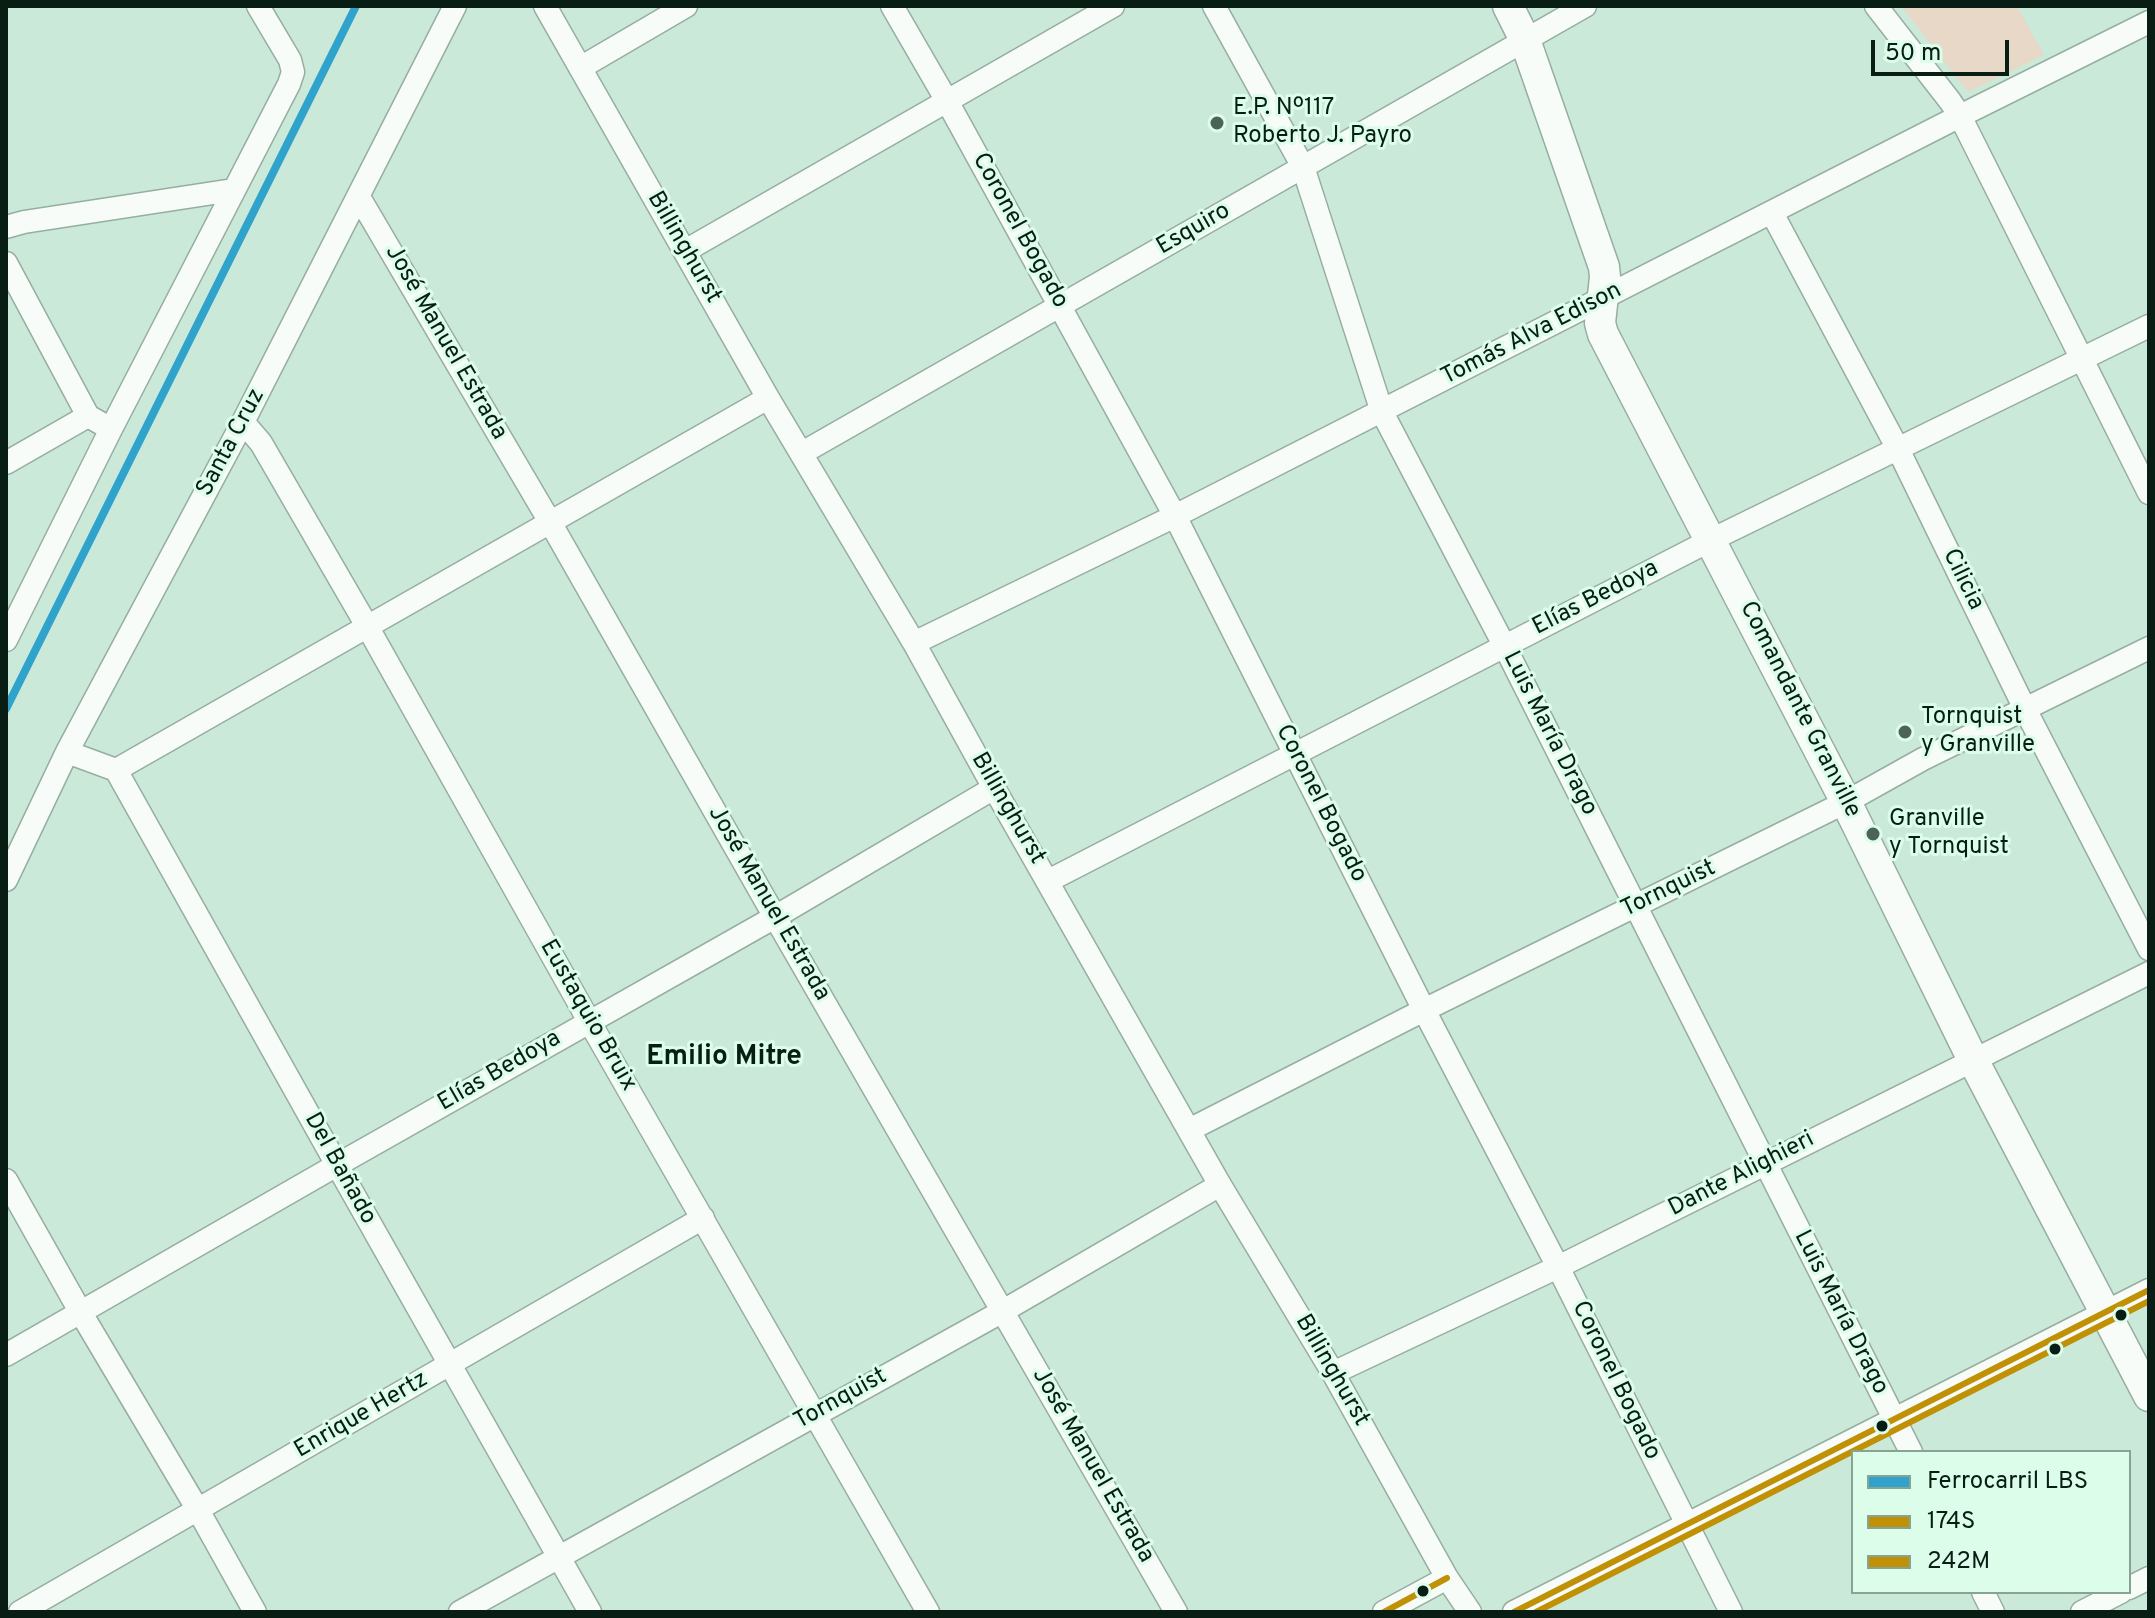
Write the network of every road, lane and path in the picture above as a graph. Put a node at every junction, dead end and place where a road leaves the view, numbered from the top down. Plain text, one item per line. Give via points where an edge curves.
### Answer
1 (258, 6) edge
2 (455, 6) edge
3 (545, 6) edge
4 (686, 6) edge
5 (892, 6) edge
6 (1113, 6) edge
7 (1214, 6) edge
8 (1508, 6) edge
9 (1585, 6) edge
10 (1876, 6) edge
11 (2144, 21) edge
12 (1525, 40) junction
13 (580, 68) junction
14 (947, 101) junction
15 (1960, 116) junction
16 (1303, 167) junction
17 (233, 190) junction
18 (359, 197) junction
19 (1772, 213) junction
20 (6, 227) edge
21 (685, 251) junction
22 (6, 263) edge
23 (1602, 300) junction
24 (1061, 306) junction
25 (2149, 326) edge
26 (2082, 360) junction
27 (768, 398) junction
28 (1382, 412) junction
29 (88, 416) junction
30 (243, 422) junction
31 (111, 429) junction
32 (1898, 449) junction
33 (802, 453) junction
34 (6, 463) edge
35 (2149, 493) edge
36 (1175, 516) junction
37 (550, 522) junction
38 (1711, 540) junction
39 (367, 626) junction
40 (6, 640) edge
41 (914, 643) junction
42 (1505, 647) junction
43 (2149, 648) edge
44 (2025, 709) junction
45 (67, 752) junction
46 (1295, 753) junction
47 (116, 770) junction
48 (994, 788) junction
49 (1846, 802) junction
50 (6, 880) edge
51 (1048, 881) junction
52 (1635, 907) junction
53 (775, 917) junction
54 (2149, 949) edge
55 (2149, 973) edge
56 (1424, 1010) junction
57 (589, 1021) junction
58 (1973, 1060) junction
59 (1189, 1130) junction
60 (1764, 1164) junction
61 (337, 1165) junction
62 (6, 1180) edge
63 (1220, 1185) junction
64 (703, 1218) junction
65 (1558, 1267) junction
66 (2149, 1290) edge
67 (1003, 1311) junction
68 (81, 1313) junction
69 (2105, 1313) junction
70 (6, 1355) edge
71 (450, 1365) junction
72 (1333, 1373) junction
73 (2149, 1396) edge
74 (816, 1414) junction
75 (1894, 1419) junction
76 (1910, 1450) edge
77 (198, 1510) junction
78 (1686, 1526) junction
79 (558, 1556) junction
80 (1447, 1578) junction
81 (2149, 1578) edge
82 (2131, 1587) edge
83 (1984, 1594) edge
84 (2117, 1594) edge
85 (923, 1610) edge
86 (20, 1612) edge
87 (255, 1612) edge
88 (460, 1612) edge
89 (590, 1612) edge
90 (1176, 1612) edge
91 (1384, 1612) edge
92 (1470, 1612) edge
93 (1514, 1612) edge
94 (1731, 1612) edge
95 (1993, 1612) edge
96 (2082, 1612) edge

1 - 17 street via 293,72
2 - 18 street, Santa Cruz
3 - 13 street, Billinghurst
4 - 13 street
5 - 14 street, Coronel Bogado
6 - 14 street
7 - 16 street, Luis María Drago
8 - 12 street, Comandante Granville
9 - 12 street, Esquiro
10 - 15 street
11 - 15 street, Tomás Alva Edison
12 - 16 street, Esquiro
12 - 23 street, Comandante Granville via 1604,267
13 - 21 street, Billinghurst
14 - 21 street
14 - 24 street, Coronel Bogado
15 - 19 street, Tomás Alva Edison
15 - 26 street
16 - 24 street, Esquiro
16 - 28 street, Luis María Drago
17 - 20 street
17 - 31 street
18 - 30 street, Santa Cruz
18 - 37 street, José Manuel Estrada
19 - 23 street, Tomás Alva Edison
19 - 32 street, Cilicia
21 - 27 street, Billinghurst
22 - 29 street
23 - 28 street, Tomás Alva Edison
23 - 38 street, Comandante Granville via 1603,334
24 - 33 street, Esquiro
24 - 36 street, Coronel Bogado
25 - 26 street, Elías Bedoya
26 - 32 street, Elías Bedoya
26 - 35 street
27 - 33 street, Billinghurst
27 - 37 street
28 - 36 street, Tomás Alva Edison
28 - 42 street, Luis María Drago
29 - 31 street
29 - 34 street
30 - 39 street, Eustaquio Bruix via 261,443
30 - 45 street, Santa Cruz
31 - 40 street
32 - 38 street, Elías Bedoya
32 - 44 street, Cilicia
33 - 41 street, Billinghurst
36 - 41 street, Tomás Alva Edison
36 - 46 street, Coronel Bogado
37 - 39 street
37 - 53 street, José Manuel Estrada
38 - 42 street, Elías Bedoya
38 - 49 street, Comandante Granville
39 - 47 street
39 - 57 street, Eustaquio Bruix
41 - 48 street, Billinghurst
42 - 46 street, Elías Bedoya
42 - 52 street, Luis María Drago
43 - 44 street, Tornquist
44 - 49 street, Tornquist
44 - 54 street, Cilicia
45 - 47 street
45 - 50 street, Santa Cruz
46 - 51 street, Elías Bedoya
46 - 56 street, Coronel Bogado
47 - 61 street, Del Bañado
48 - 51 street, Billinghurst
48 - 53 street, Elías Bedoya
49 - 52 street, Tornquist
49 - 58 street, Comandante Granville
51 - 59 street, Billinghurst
52 - 56 street, Tornquist
52 - 60 street, Luis María Drago
53 - 57 street, Elías Bedoya
53 - 67 street, José Manuel Estrada
55 - 58 street, Dante Alighieri
56 - 59 street, Tornquist
56 - 65 street, Coronel Bogado
57 - 61 street, Elías Bedoya
57 - 64 street, Eustaquio Bruix
58 - 60 street, Dante Alighieri
58 - 69 street, Comandante Granville
59 - 63 street, Billinghurst
60 - 65 street, Dante Alighieri
60 - 75 street, Luis María Drago
61 - 68 street, Elías Bedoya
61 - 71 street, Del Bañado
62 - 68 street
63 - 67 street, Tornquist
63 - 72 street, Billinghurst
64 - 71 street, Enrique Hertz
64 - 74 street, Eustaquio Bruix
65 - 72 street, Dante Alighieri
65 - 78 street, Coronel Bogado
66 - 69 street
67 - 74 street, Tornquist
67 - 90 street, José Manuel Estrada
68 - 70 street, Elías Bedoya
68 - 77 street
69 - 73 street, Comandante Granville
69 - 75 street
71 - 77 street, Enrique Hertz
71 - 79 street, Del Bañado
72 - 80 street, Billinghurst
74 - 79 street, Tornquist
74 - 85 street, Eustaquio Bruix
75 - 76 street, Luis María Drago
75 - 78 street
77 - 86 street, Enrique Hertz
77 - 87 street
78 - 93 street
78 - 94 street, Coronel Bogado
79 - 88 street, Tornquist
79 - 89 street, Del Bañado
80 - 91 street
80 - 92 street, Billinghurst
81 - 82 street
83 - 95 street
84 - 96 street

